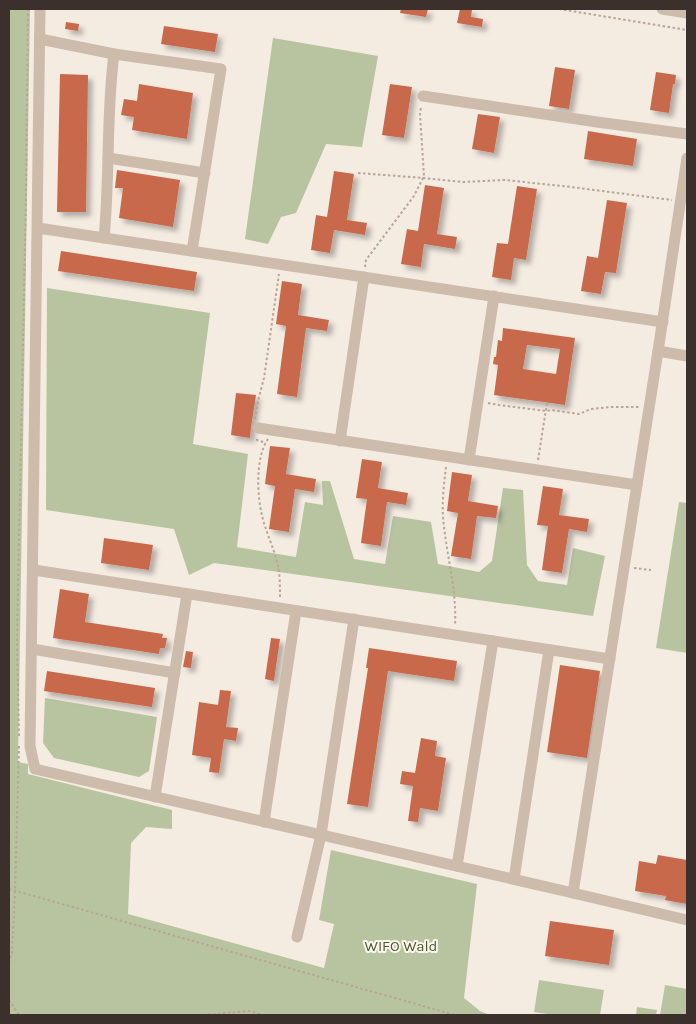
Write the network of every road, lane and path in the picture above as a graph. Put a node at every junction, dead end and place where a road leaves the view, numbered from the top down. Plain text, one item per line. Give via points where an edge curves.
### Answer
1 (28, 9) edge
2 (40, 9) edge
3 (559, 9) edge
4 (662, 9) edge
5 (687, 13) edge
6 (687, 30) edge
7 (40, 39) junction
8 (114, 54) junction
9 (422, 96) joint
10 (687, 134) edge
11 (108, 158) junction
12 (687, 158) edge
13 (205, 173) junction
14 (358, 173) dead end
15 (424, 178) junction
16 (681, 202) junction
17 (38, 228) junction
18 (104, 238) junction
19 (192, 251) junction
20 (280, 264) junction
21 (364, 277) junction
22 (494, 296) junction
23 (663, 322) junction
24 (658, 352) junction
25 (687, 356) edge
26 (478, 400) junction
27 (547, 403) dead end
28 (649, 408) junction
29 (546, 411) junction
30 (256, 427) junction
31 (274, 431) junction
32 (340, 441) junction
33 (266, 443) junction
34 (448, 457) junction
35 (469, 460) junction
36 (537, 470) junction
37 (637, 485) junction
38 (624, 566) junction
39 (34, 570) junction
40 (651, 570) dead end
41 (187, 594) junction
42 (280, 608) junction
43 (296, 610) junction
44 (354, 620) junction
45 (454, 635) junction
46 (493, 641) junction
47 (32, 649) junction
48 (549, 650) junction
49 (610, 659) junction
50 (175, 673) junction
51 (19, 735) dead end
52 (19, 744) dead end
53 (155, 797) junction
54 (264, 822) junction
55 (321, 835) junction
56 (457, 866) junction
57 (514, 880) junction
58 (9, 889) edge
59 (15, 892) junction
60 (573, 893) junction
61 (687, 920) edge
62 (297, 937) dead end
63 (9, 963) edge
64 (9, 1000) edge
65 (19, 1015) edge
66 (202, 1015) edge
67 (263, 1015) edge
68 (455, 1015) edge

1 - 51 path
2 - 7 street
3 - 6 path
4 - 5 street
7 - 8 street
7 - 17 street
8 - 11 street
8 - 13 street via 221,70
9 - 10 street
9 - 15 path
11 - 13 street
11 - 18 street
12 - 16 street
13 - 19 street
14 - 15 path
15 - 16 path via 528,182
15 - 21 path via 366,260
16 - 23 street
17 - 18 street
17 - 39 street
18 - 19 street
19 - 20 street
20 - 21 street
20 - 30 path
21 - 22 street
21 - 32 street
22 - 23 street
22 - 26 street
23 - 24 street
24 - 25 street
24 - 28 street
26 - 29 path
26 - 35 street
27 - 29 path
28 - 29 path via 610,407 579,414
28 - 37 street
29 - 36 path
30 - 31 street
30 - 33 path via 257,440
31 - 32 street
31 - 33 path
32 - 34 street
33 - 42 path via 259,477 260,504 278,566
34 - 35 street
34 - 45 path via 443,515 456,611
35 - 36 street
36 - 37 street
37 - 38 street
38 - 40 path
38 - 49 street
39 - 41 street
39 - 47 street
41 - 42 street
41 - 50 street
42 - 43 street
43 - 44 street
43 - 54 street
44 - 45 street
44 - 55 street
45 - 46 street
46 - 48 street
46 - 56 street
47 - 50 street
47 - 53 street via 30,746 35,769
48 - 49 street
48 - 57 street
49 - 60 street
50 - 53 street
52 - 59 path
53 - 54 street
54 - 55 street
55 - 56 street
55 - 62 street
56 - 57 street
57 - 60 street
58 - 59 path
59 - 63 path
59 - 68 path
60 - 61 street
64 - 65 path
66 - 67 path via 249,1011

